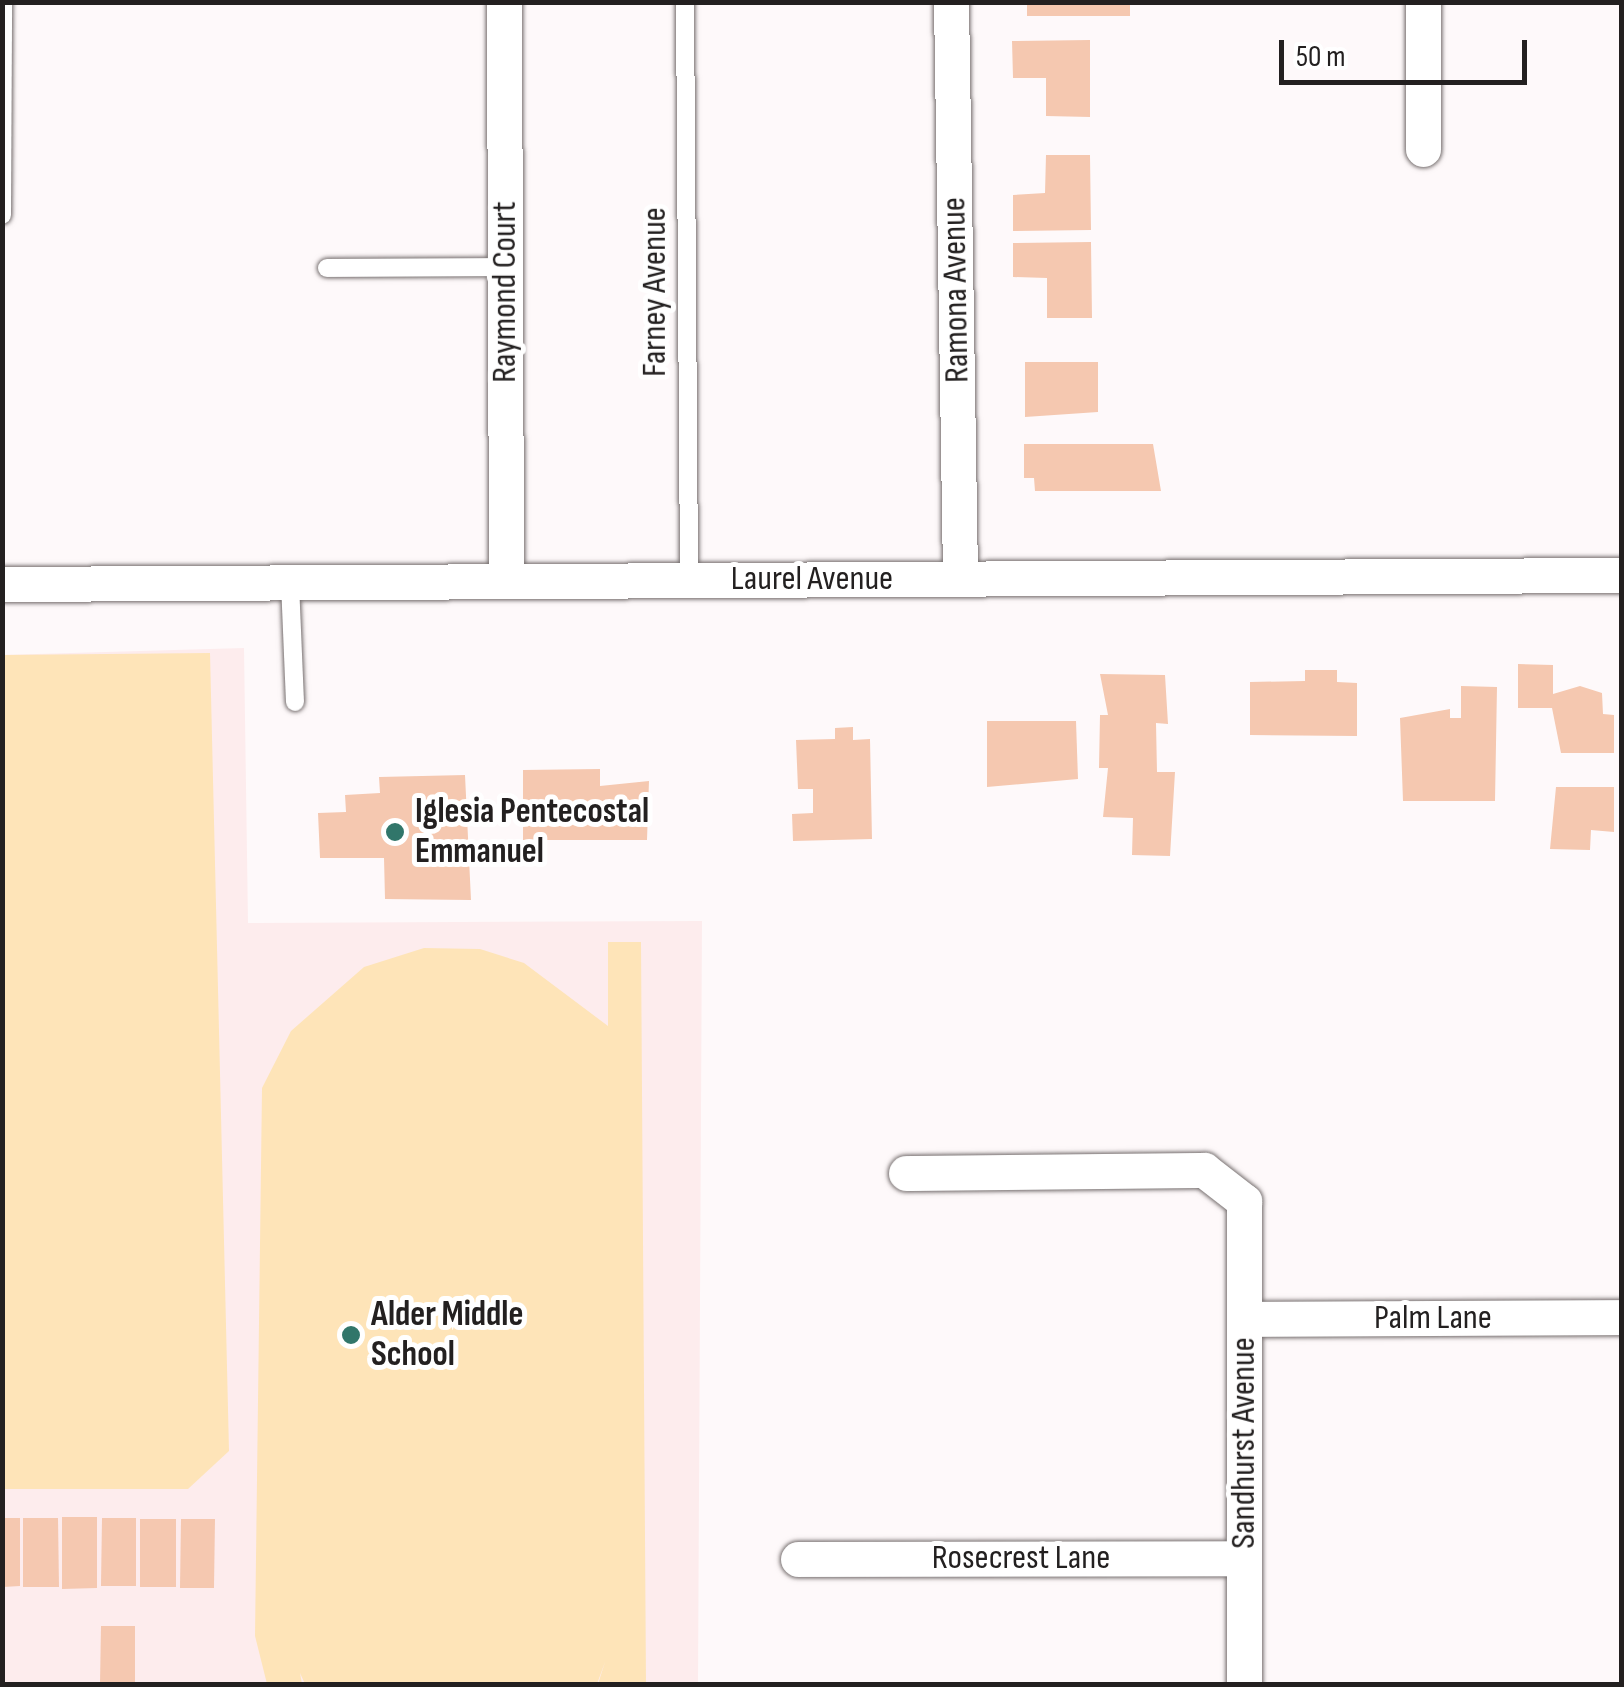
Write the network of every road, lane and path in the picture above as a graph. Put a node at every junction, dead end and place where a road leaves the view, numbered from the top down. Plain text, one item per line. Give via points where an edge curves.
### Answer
1 (3, 2) edge
2 (504, 2) edge
3 (686, 2) edge
4 (952, 2) edge
5 (1423, 2) edge
6 (1423, 149) dead end
7 (2, 215) edge
8 (505, 267) junction
9 (328, 268) dead end
10 (1622, 575) edge
11 (960, 578) junction
12 (689, 580) junction
13 (506, 581) junction
14 (290, 582) junction
15 (2, 584) edge
16 (295, 702) dead end
17 (906, 1172) dead end
18 (1622, 1317) edge
19 (1244, 1320) junction
20 (1244, 1558) junction
21 (798, 1559) dead end
22 (1244, 1684) edge

1 - 7 lane
2 - 8 street, Raymond Court
3 - 12 lane, Farney Avenue
4 - 11 street, Ramona Avenue
5 - 6 street
8 - 9 lane
8 - 13 street, Raymond Court
10 - 11 street, Laurel Avenue
11 - 12 street, Laurel Avenue
12 - 13 street, Laurel Avenue
13 - 14 street, Laurel Avenue
14 - 15 street, Laurel Avenue
14 - 16 lane
17 - 19 street, Sandhurst Avenue via 1204,1170 1244,1201
18 - 19 street, Palm Lane
19 - 20 street, Sandhurst Avenue
20 - 21 street, Rosecrest Lane
20 - 22 street, Sandhurst Avenue

